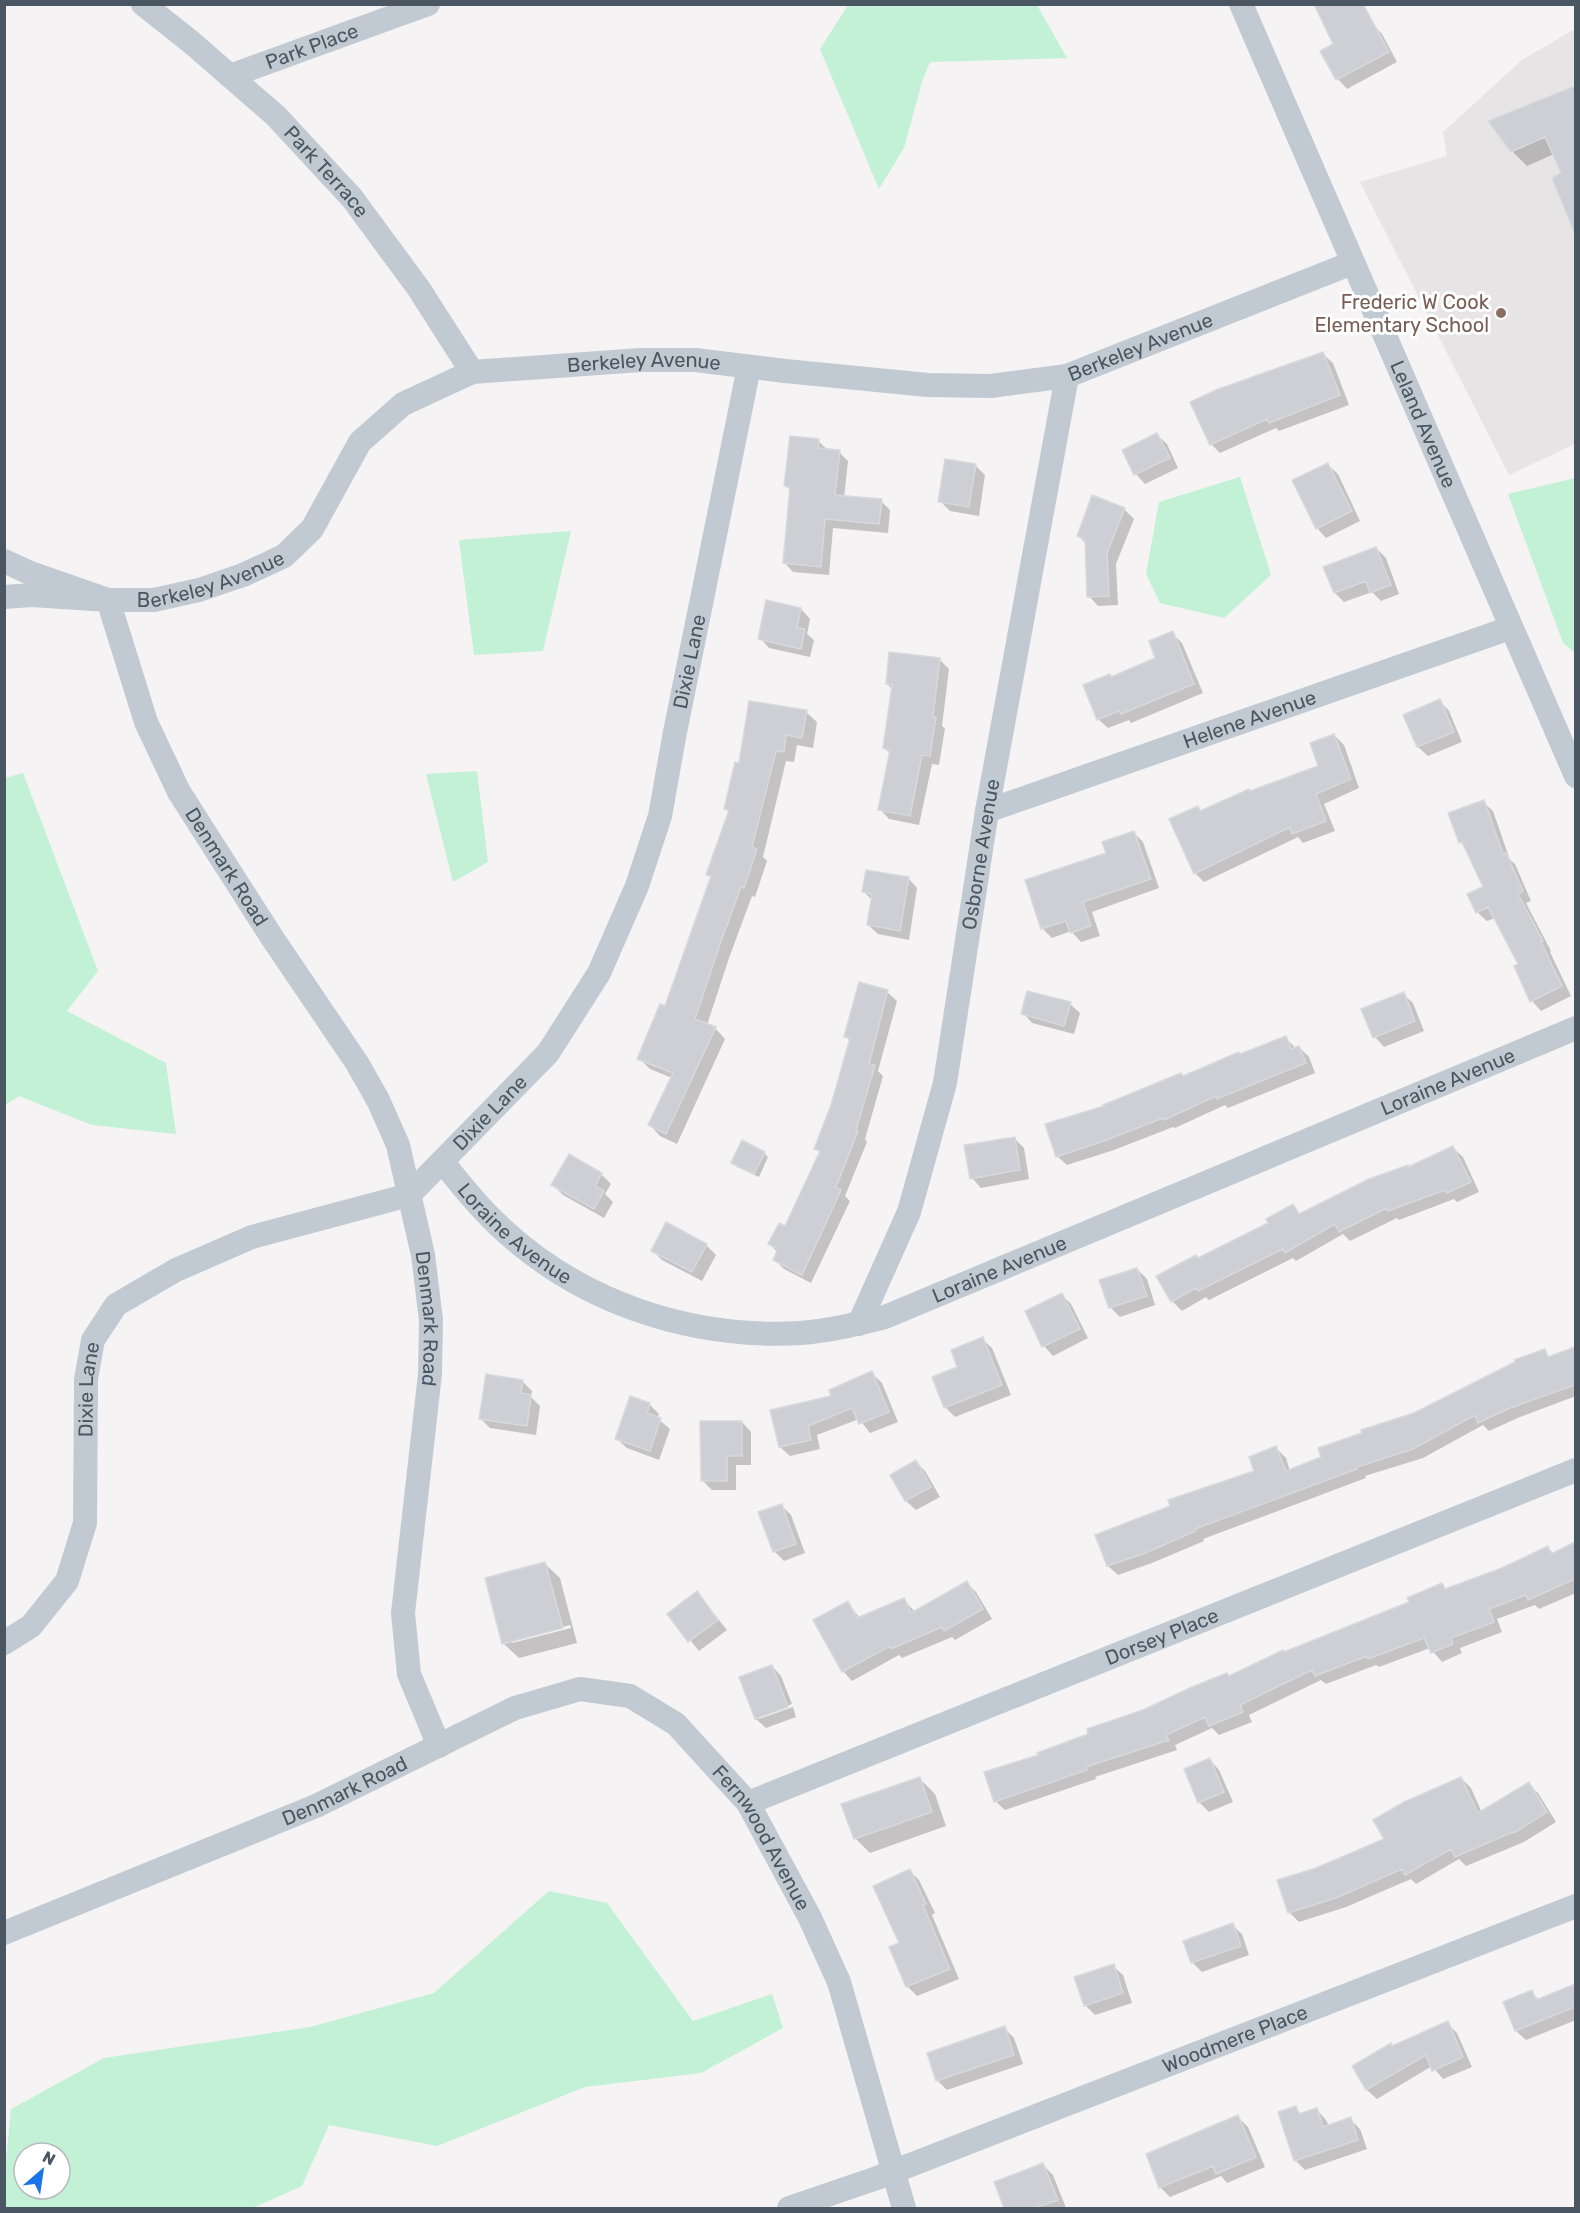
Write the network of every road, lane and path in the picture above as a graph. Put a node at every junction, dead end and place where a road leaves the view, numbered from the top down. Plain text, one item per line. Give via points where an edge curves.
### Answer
1 (143, 4) edge
2 (428, 4) edge
3 (1241, 4) edge
4 (230, 76) junction
5 (1352, 263) junction
6 (749, 367) junction
7 (472, 372) junction
8 (1067, 376) junction
9 (4, 561) edge
10 (4, 597) edge
11 (108, 600) junction
12 (1510, 628) junction
13 (1575, 776) edge
14 (987, 811) junction
15 (1575, 1028) edge
16 (443, 1162) junction
17 (409, 1195) junction
18 (859, 1324) junction
19 (1575, 1470) edge
20 (4, 1644) edge
21 (439, 1746) junction
22 (748, 1803) junction
23 (1575, 1906) edge
24 (4, 1933) edge
25 (893, 2171) junction
26 (789, 2208) edge
27 (904, 2208) edge

1 - 4 street, Park Terrace
2 - 4 street, Park Place
3 - 5 street, Leland Avenue
4 - 7 street, Park Terrace via 276,116 352,198 419,289
5 - 8 street, Berkeley Avenue
5 - 12 street, Leland Avenue
6 - 7 street, Berkeley Avenue via 695,360 641,360
6 - 8 street, Berkeley Avenue via 928,385 992,386
6 - 16 street, Dixie Lane via 660,816 638,886 598,973 548,1053
7 - 11 street, Berkeley Avenue via 403,404 360,442 312,529 284,556 199,590 154,600
8 - 14 street, Osborne Avenue
9 - 11 street
10 - 11 street, Berkeley Avenue
11 - 17 street, Denmark Road via 146,722 179,792 357,1063 398,1145
12 - 13 street, Leland Avenue
12 - 14 street, Helene Avenue
14 - 18 street, Osborne Avenue via 945,1083 909,1212
15 - 18 street, Loraine Avenue via 885,1317
16 - 17 street, Dixie Lane
16 - 18 street, Loraine Avenue via 468,1194 528,1251 599,1295 638,1311 698,1327 760,1334 802,1333
17 - 20 street, Dixie Lane via 252,1237 176,1270 116,1305 93,1340 86,1379 86,1523 67,1581 32,1626
17 - 21 street, Denmark Road via 423,1255 431,1320 430,1374 403,1613 409,1674
19 - 22 street, Dorsey Place
21 - 22 street, Fernwood Avenue via 515,1707 580,1689 630,1696 676,1724
21 - 24 street, Denmark Road via 316,1806
22 - 25 street, Fernwood Avenue via 810,1918 839,1982
23 - 25 street, Woodmere Place
25 - 26 street, Woodmere Place
25 - 27 street, Fernwood Avenue

